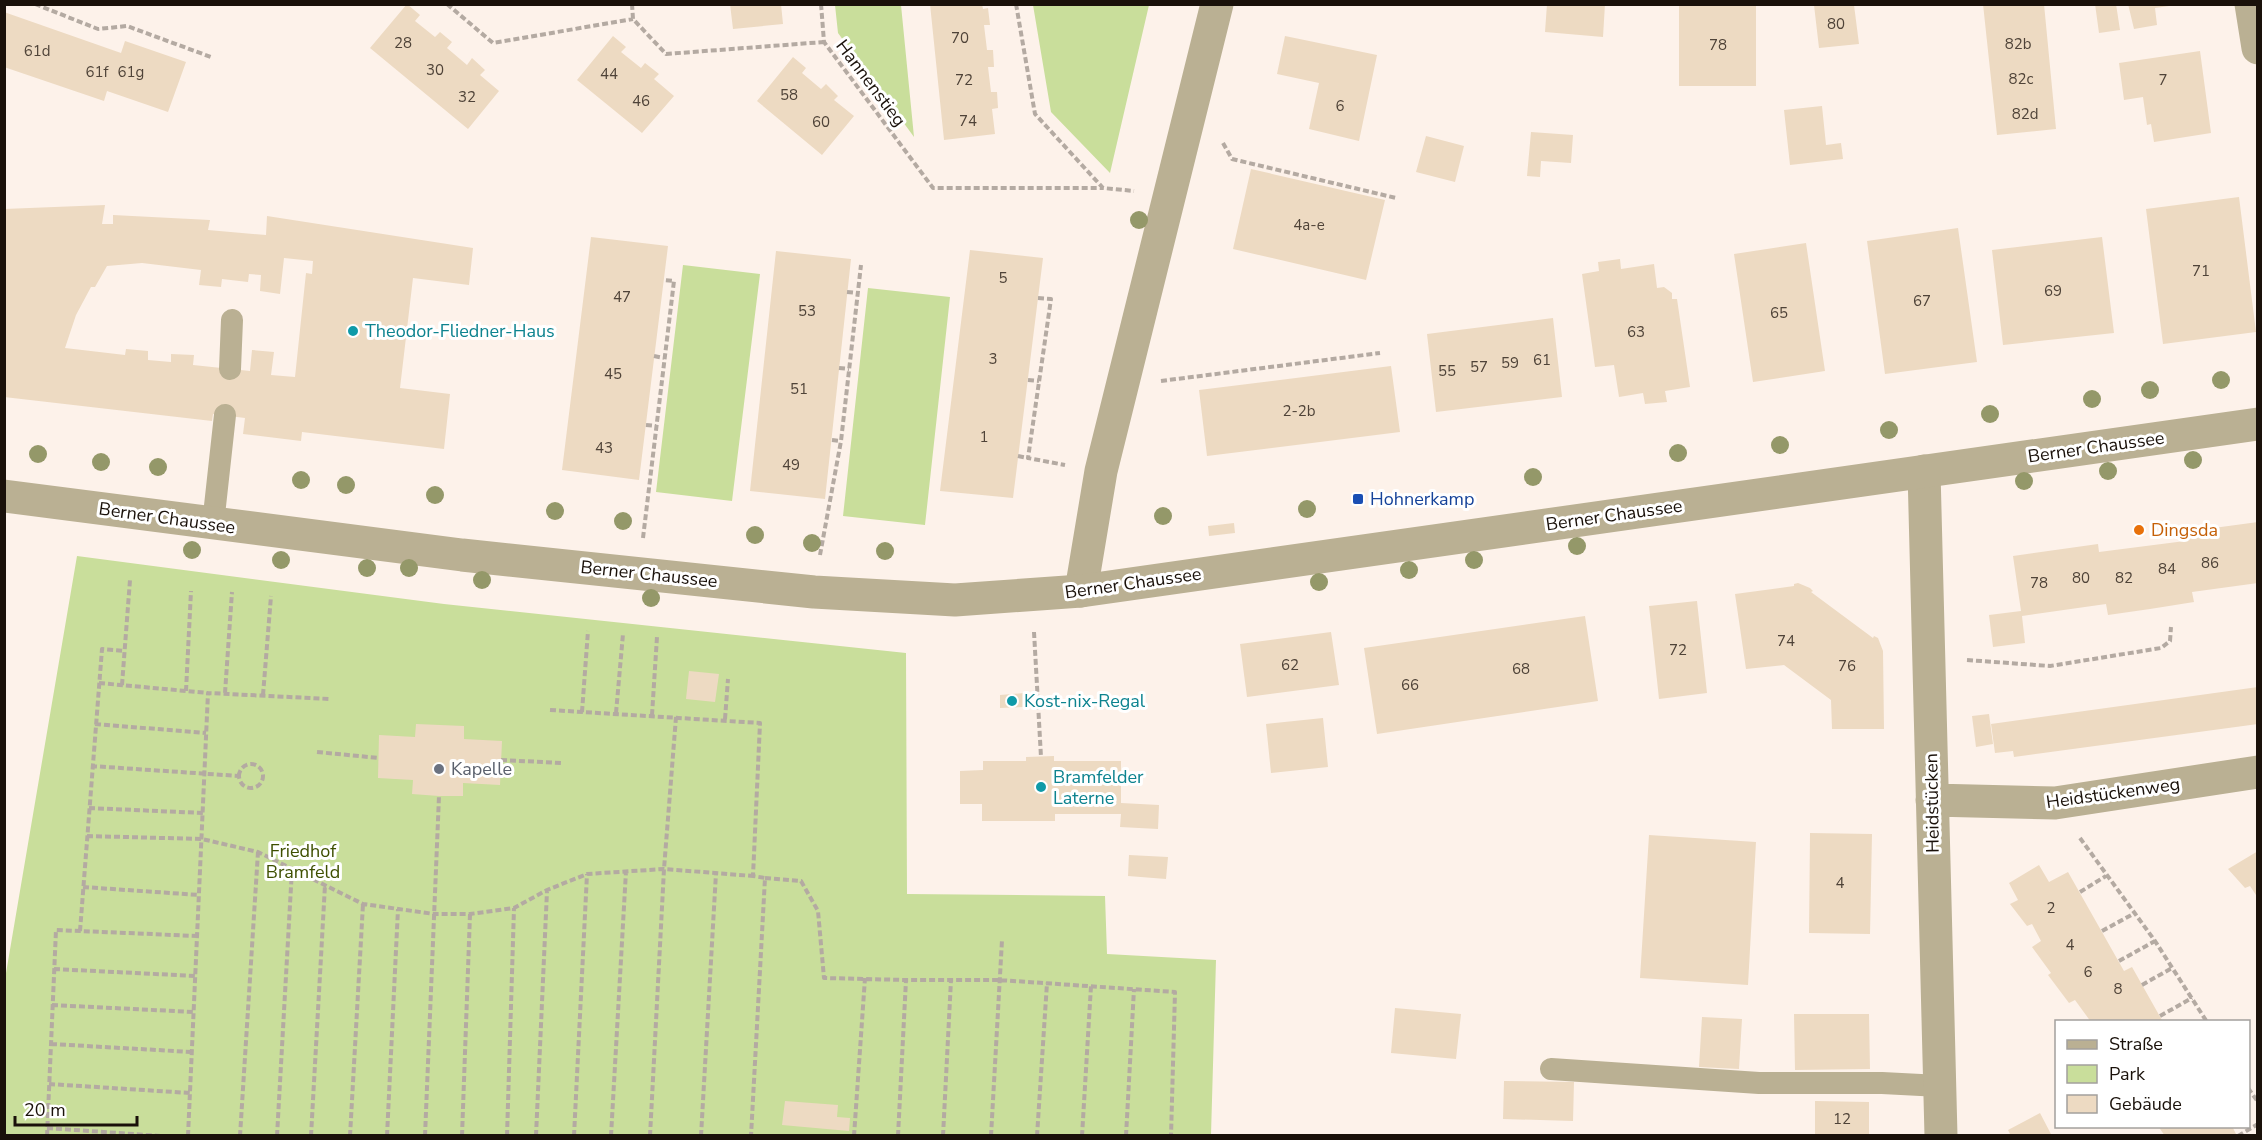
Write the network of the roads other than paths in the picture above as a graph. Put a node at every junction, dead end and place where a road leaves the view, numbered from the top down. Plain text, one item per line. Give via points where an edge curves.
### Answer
1 (1217, 4) edge
2 (2251, 4) edge
3 (2258, 48) edge
4 (232, 320) dead end
5 (230, 369) dead end
6 (225, 415) dead end
7 (2258, 424) edge
8 (1924, 471) junction
9 (4, 496) edge
10 (213, 524) junction
11 (1081, 591) junction
12 (2258, 772) edge
13 (1932, 800) junction
14 (1551, 1069) dead end
15 (1940, 1086) junction
16 (1941, 1136) edge

1 - 11 street via 1101,471
2 - 3 street
4 - 5 lane
6 - 10 lane
7 - 8 street, Berner Chaussee
8 - 11 street, Berner Chaussee
8 - 13 street, Heidstücken
9 - 10 street, Berner Chaussee
10 - 11 street, Berner Chaussee via 814,592 955,600
12 - 13 street, Heidstückenweg via 2055,803
13 - 15 street, Heidstücken
14 - 15 lane via 1759,1083
15 - 16 street, Heidstücken

